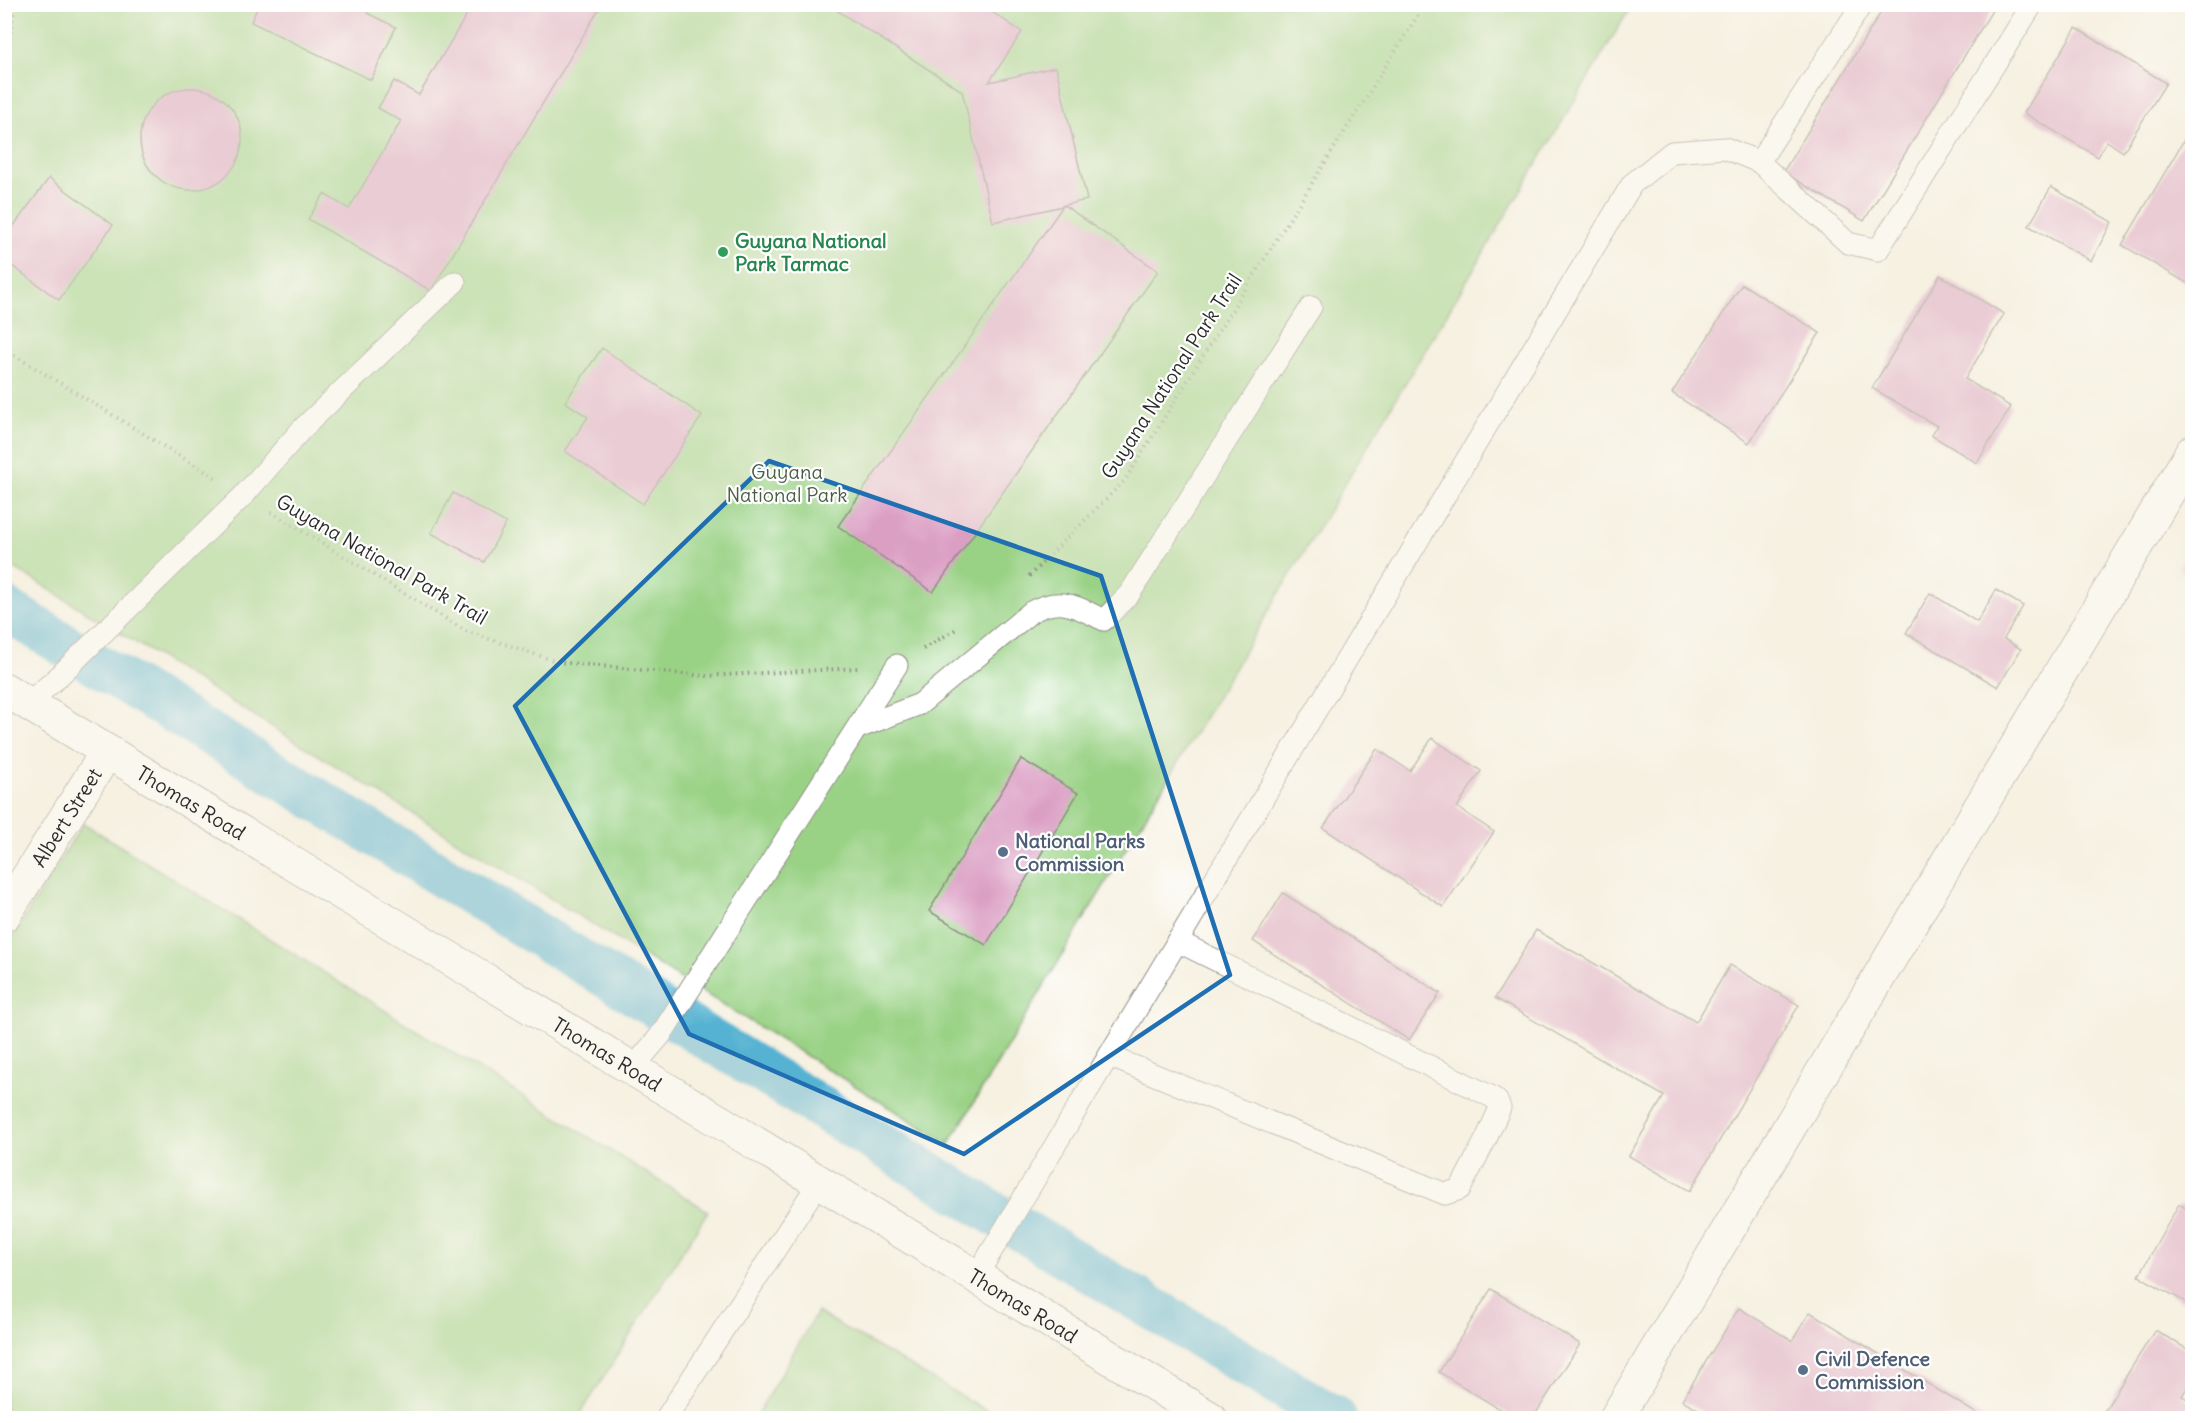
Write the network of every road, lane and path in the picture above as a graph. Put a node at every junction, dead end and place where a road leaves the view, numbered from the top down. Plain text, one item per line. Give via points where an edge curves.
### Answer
1 (15, 4) edge
2 (1425, 4) edge
3 (1862, 4) edge
4 (2032, 5) edge
5 (4, 80) edge
6 (1759, 162) junction
7 (455, 282) dead end
8 (1311, 307) dead end
9 (4, 349) edge
10 (2193, 452) edge
11 (244, 495) junction
12 (1028, 578) dead end
13 (964, 624) dead end
14 (897, 665) junction
15 (16, 696) edge
16 (858, 728) junction
17 (107, 752) junction
18 (4, 915) edge
19 (1177, 941) junction
20 (1109, 1056) junction
21 (632, 1069) junction
22 (819, 1182) junction
23 (976, 1277) junction
24 (666, 1419) edge
25 (1210, 1419) edge
26 (1617, 1419) edge

1 - 5 path
2 - 12 path, Guyana National Park Trail via 1125,480
3 - 6 lane
4 - 6 lane via 1878,250 1848,243
6 - 19 lane via 1725,148 1672,153 1632,184
7 - 11 lane via 302,429
8 - 16 lane via 1130,593 1104,620 1072,605 1047,603 920,704
9 - 11 path, Guyana National Park Trail
10 - 26 street
11 - 14 path, Guyana National Park Trail via 466,631 558,662 705,676
11 - 15 lane via 56,680
13 - 14 path, Guyana National Park Trail
14 - 16 lane
15 - 17 street, Thomas Road
16 - 21 lane via 660,1036
17 - 18 street, Albert Street
17 - 21 street, Thomas Road
19 - 20 lane
19 - 20 lane via 1497,1101 1500,1108 1460,1189 1445,1194
20 - 23 lane
21 - 22 street, Thomas Road
22 - 23 street, Thomas Road
22 - 24 lane
23 - 25 street, Thomas Road

